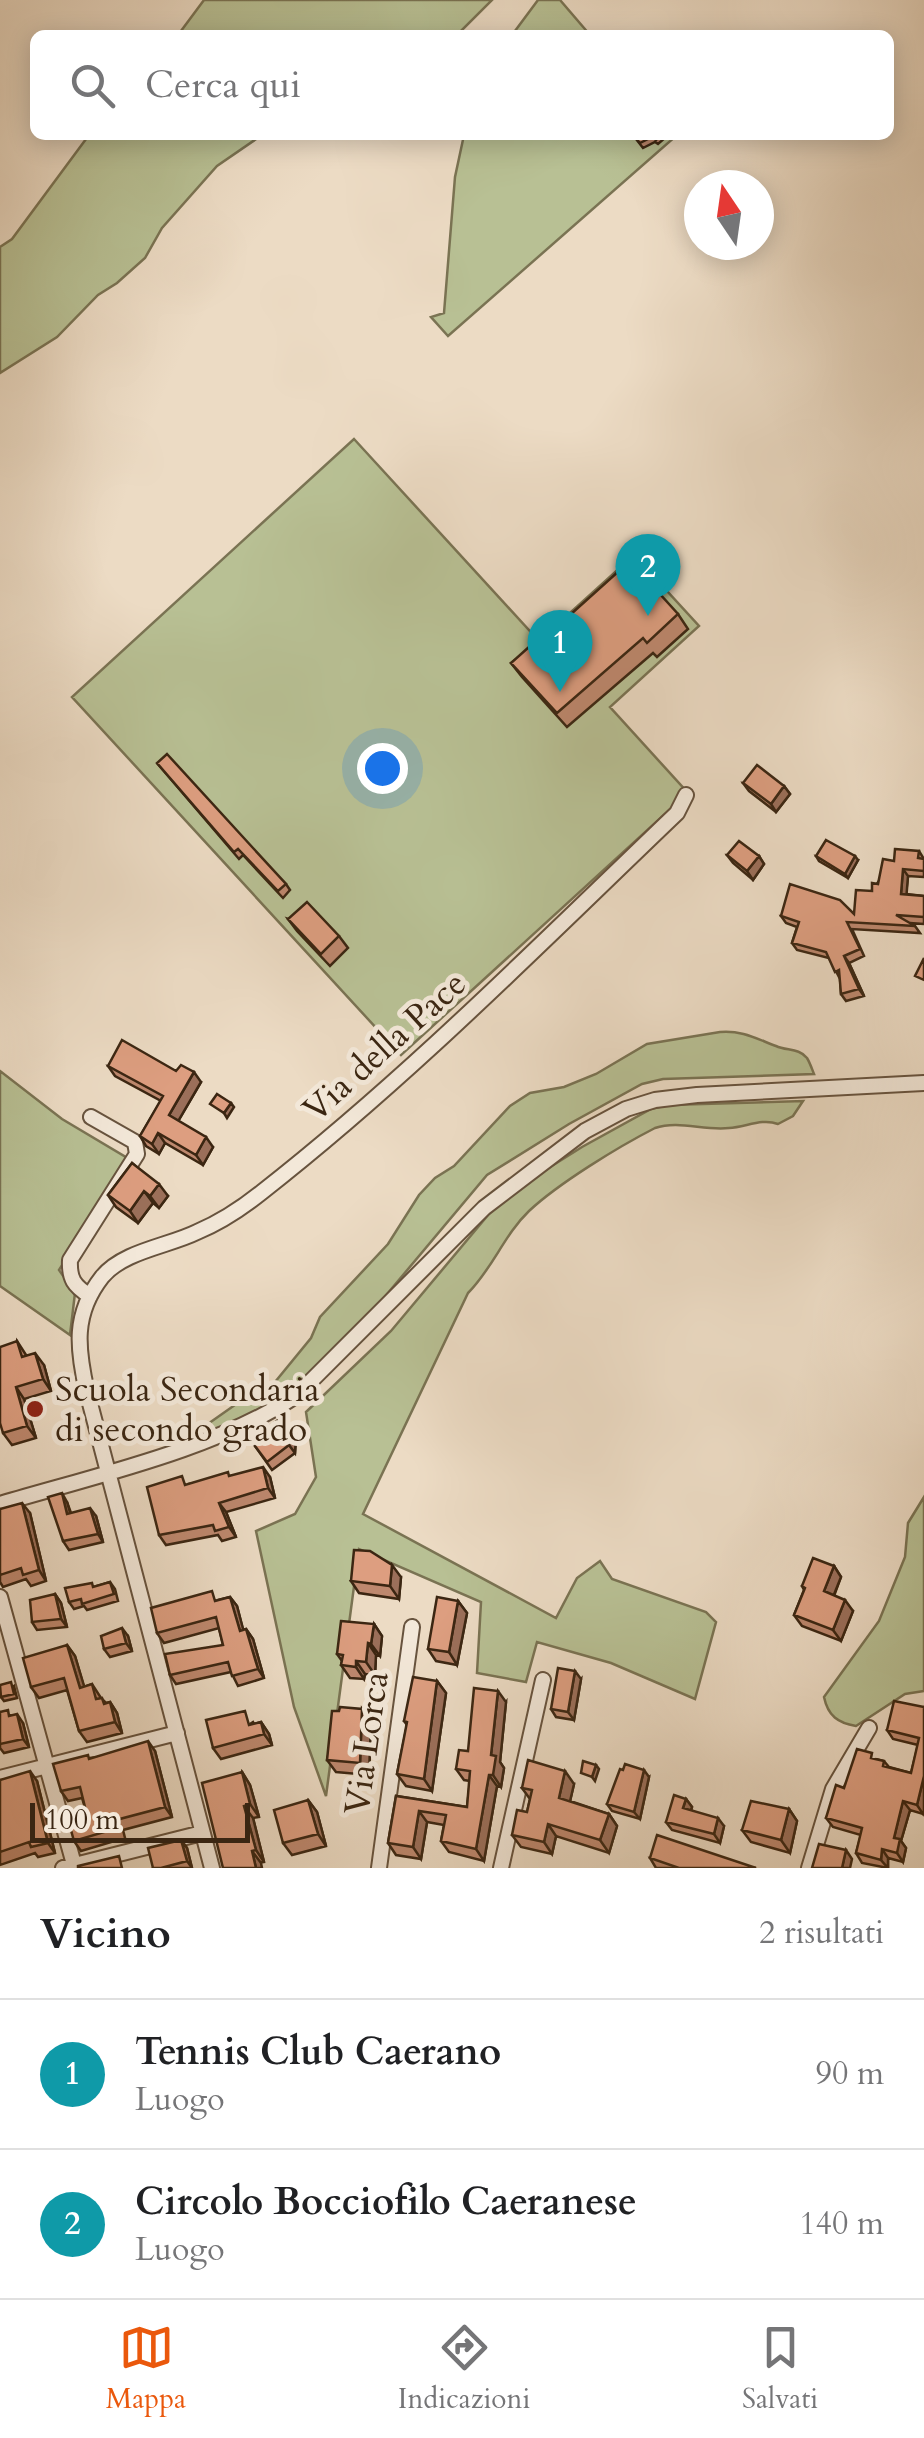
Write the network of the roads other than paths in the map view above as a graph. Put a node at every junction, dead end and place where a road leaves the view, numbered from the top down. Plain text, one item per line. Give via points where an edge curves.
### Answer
1 (686, 795) dead end
2 (924, 1083) edge
3 (90, 1117) dead end
4 (90, 1296) junction
5 (106, 1472) junction
6 (0, 1504) edge
7 (0, 1597) edge
8 (412, 1627) dead end
9 (544, 1680) dead end
10 (869, 1728) dead end
11 (176, 1733) junction
12 (48, 1766) junction
13 (0, 1778) edge
14 (202, 1834) junction
15 (71, 1867) edge
16 (212, 1868) edge
17 (379, 1868) edge
18 (501, 1868) edge
19 (809, 1868) edge

1 - 4 street, Via della Pace via 677,813 479,1001 290,1170 239,1210 105,1273
2 - 5 street via 697,1095 626,1109 585,1131 484,1208 297,1395 231,1431
3 - 4 street via 135,1142 137,1154 70,1260 76,1287
4 - 5 street via 78,1350
5 - 6 street
5 - 11 street
7 - 12 street
8 - 17 street, Via Lorca
9 - 18 street
10 - 19 street via 832,1789
11 - 12 street
11 - 14 street
12 - 13 street
12 - 15 street
14 - 15 street
14 - 16 street

